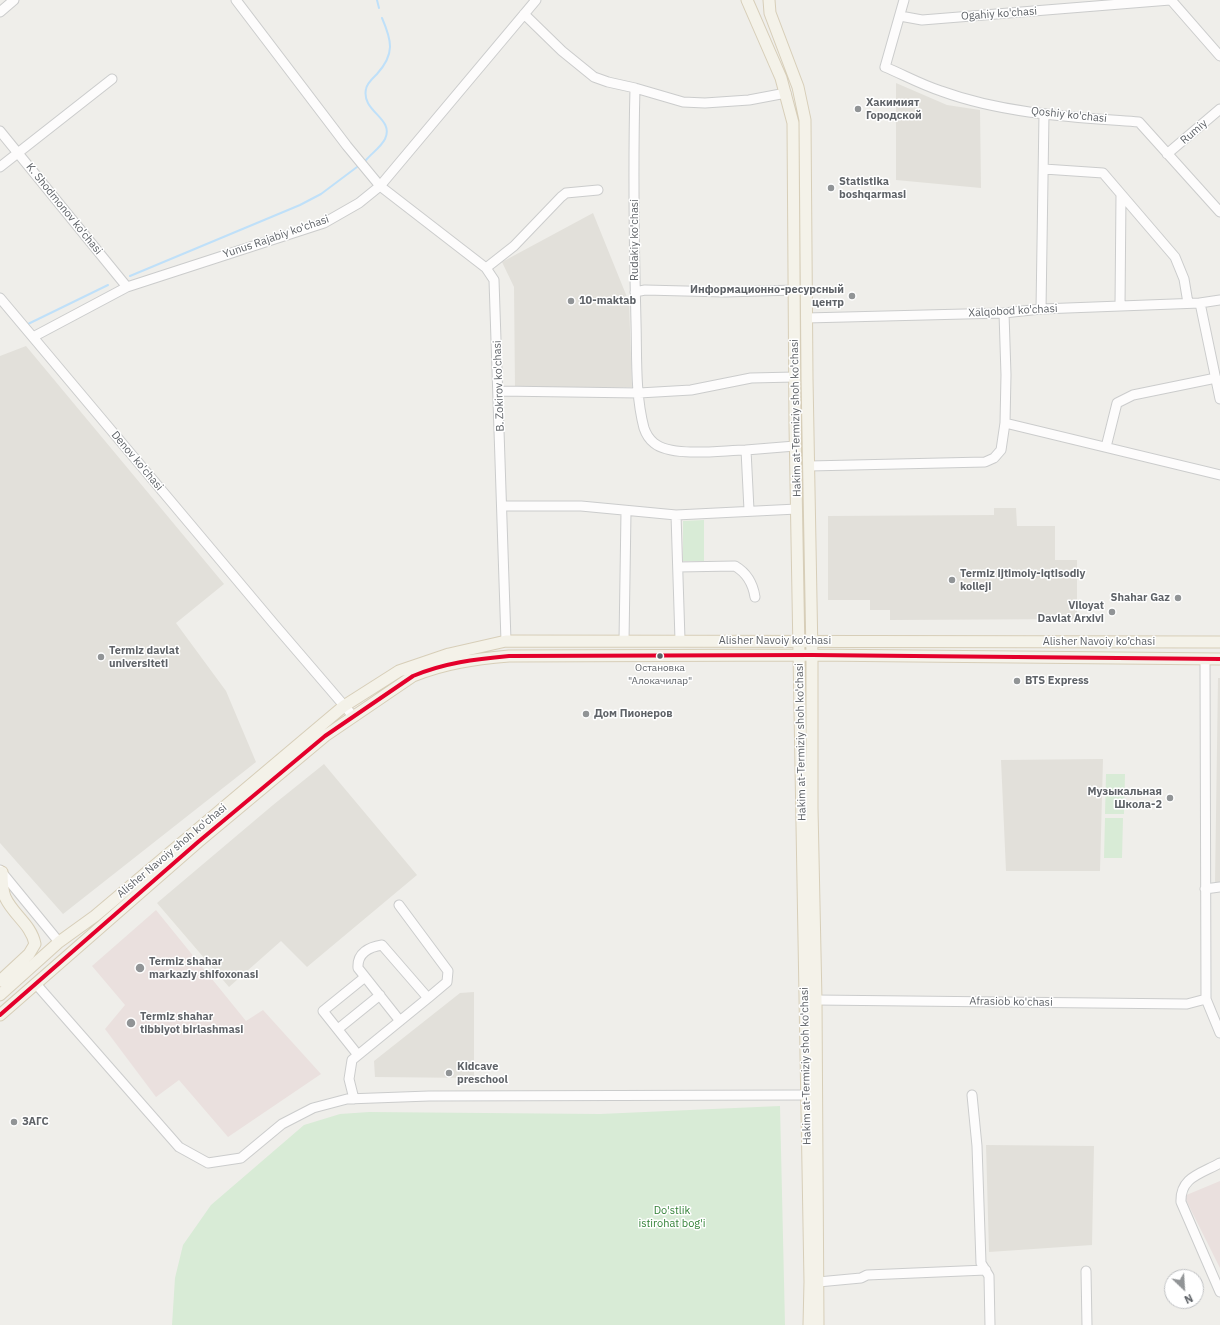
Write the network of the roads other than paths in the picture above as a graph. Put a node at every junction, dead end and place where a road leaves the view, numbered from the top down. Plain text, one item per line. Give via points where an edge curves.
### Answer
1 (14, 0) edge
2 (236, 0) edge
3 (536, 0) edge
4 (747, 0) edge
5 (769, 0) edge
6 (904, 0) edge
7 (1171, 0) edge
8 (0, 12) edge
9 (524, 14) junction
10 (900, 16) junction
11 (1220, 56) edge
12 (112, 79) dead end
13 (635, 88) junction
14 (786, 93) junction
15 (1220, 109) edge
16 (1044, 114) junction
17 (0, 131) edge
18 (18, 152) junction
19 (1167, 154) junction
20 (0, 167) edge
21 (1044, 169) junction
22 (380, 186) junction
23 (598, 190) dead end
24 (1121, 194) junction
25 (1220, 212) edge
26 (486, 268) junction
27 (127, 287) junction
28 (795, 290) junction
29 (635, 292) junction
30 (0, 298) edge
31 (1220, 300) edge
32 (1188, 303) junction
33 (1200, 303) junction
34 (1120, 306) junction
35 (1040, 309) junction
36 (1004, 313) junction
37 (806, 318) junction
38 (33, 338) junction
39 (795, 377) junction
40 (1216, 378) junction
41 (499, 392) junction
42 (639, 393) junction
43 (1220, 399) edge
44 (1005, 424) junction
45 (795, 446) junction
46 (1106, 447) junction
47 (746, 450) junction
48 (808, 466) junction
49 (1220, 474) edge
50 (502, 506) junction
51 (797, 508) junction
52 (749, 510) junction
53 (626, 512) junction
54 (676, 515) junction
55 (678, 567) junction
56 (754, 597) dead end
57 (506, 640) junction
58 (680, 640) junction
59 (624, 641) junction
60 (799, 641) junction
61 (812, 641) junction
62 (1010, 642) junction
63 (1220, 642) edge
64 (799, 655) junction
65 (812, 655) junction
66 (1011, 657) junction
67 (1205, 659) junction
68 (1220, 659) edge
69 (344, 706) junction
70 (353, 716) junction
71 (1, 871) edge
72 (1220, 887) edge
73 (1205, 889) junction
74 (399, 905) dead end
75 (60, 941) junction
76 (71, 954) junction
77 (25, 973) junction
78 (365, 977) junction
79 (0, 981) edge
80 (36, 984) junction
81 (0, 995) edge
82 (380, 995) junction
83 (428, 998) junction
84 (1206, 999) junction
85 (816, 1000) junction
86 (0, 1015) edge
87 (400, 1021) junction
88 (338, 1029) junction
89 (1220, 1033) edge
90 (358, 1055) junction
91 (806, 1095) junction
92 (972, 1095) dead end
93 (354, 1099) junction
94 (1220, 1163) edge
95 (986, 1270) junction
96 (1086, 1271) dead end
97 (818, 1282) junction
98 (1220, 1292) edge
99 (809, 1325) edge
100 (818, 1325) edge
101 (990, 1325) edge
102 (1087, 1325) edge

1 - 8 street
2 - 22 street, B. Zokirov ko'chasi
3 - 9 street, Yunus Rajabiy ko'chasi
4 - 14 main road, Hakim at-Termiziy shoh ko'chasi
5 - 37 main road, Hakim at-Termiziy shoh ko'chasi via 770,13 798,87 806,120
6 - 10 street
7 - 10 street, Ogahiy ko'chasi via 922,20
7 - 11 street
9 - 13 street via 562,51 594,77
9 - 22 street, Yunus Rajabiy ko'chasi
10 - 16 street, Qoshiy ko'chasi via 885,67 941,92
12 - 18 street
13 - 14 street via 683,102 705,103 749,100
13 - 29 street, Rudakiy ko'chasi
14 - 28 main road, Hakim at-Termiziy shoh ko'chasi via 793,123
15 - 19 street, Rumiy
16 - 19 street, Qoshiy ko'chasi via 1139,122
16 - 21 street
17 - 18 street, K. Shodmonov ko'chasi
18 - 20 street
18 - 27 street, K. Shodmonov ko'chasi
19 - 25 street, Qoshiy ko'chasi
21 - 24 street via 1103,173
21 - 35 street
22 - 26 street, B. Zokirov ko'chasi
22 - 27 street, Yunus Rajabiy ko'chasi via 359,203 324,223
23 - 26 street via 566,193 514,246
24 - 32 street via 1175,257 1184,279
24 - 34 street
26 - 41 street, B. Zokirov ko'chasi via 494,280 496,289
27 - 38 street, Yunus Rajabiy ko'chasi
28 - 29 street
28 - 39 main road, Hakim at-Termiziy shoh ko'chasi
29 - 42 street, Rudakiy ko'chasi
30 - 38 street, Denov ko'chasi
31 - 33 street, Xalqobod ko'chasi
32 - 33 street, Xalqobod ko'chasi
32 - 34 street, Xalqobod ko'chasi
33 - 40 street
34 - 35 street, Xalqobod ko'chasi
35 - 36 street, Xalqobod ko'chasi
36 - 37 street, Xalqobod ko'chasi
36 - 44 street
37 - 48 main road, Hakim at-Termiziy shoh ko'chasi
38 - 69 street, Denov ko'chasi
39 - 42 street via 751,378 691,390
39 - 45 main road, Hakim at-Termiziy shoh ko'chasi
40 - 43 street
40 - 46 street via 1133,395 1117,403
41 - 42 street
41 - 50 street, B. Zokirov ko'chasi
42 - 47 street, Rudakiy ko'chasi via 644,428 655,444 686,451
44 - 46 street
44 - 48 street via 1001,450 994,458 985,462
45 - 47 street, Rudakiy ko'chasi
45 - 51 main road, Hakim at-Termiziy shoh ko'chasi
46 - 49 street
47 - 52 street
48 - 61 main road, Hakim at-Termiziy shoh ko'chasi
50 - 53 street via 581,506
50 - 57 street, B. Zokirov ko'chasi
51 - 52 street
51 - 60 main road, Hakim at-Termiziy shoh ko'chasi
52 - 54 street
53 - 54 street
53 - 59 street
54 - 55 street
55 - 56 street via 735,566 741,569 753,585
55 - 58 street
57 - 59 main road, Alisher Navoiy ko’chasi
57 - 69 main road, Alisher Navoiy ko’chasi via 449,654 399,672
58 - 59 main road, Alisher Navoiy ko’chasi
58 - 60 main road, Alisher Navoiy ko’chasi
60 - 61 main road, Alisher Navoiy ko’chasi
60 - 64 main road, Hakim at-Termiziy shoh ko'chasi
61 - 62 main road, Alisher Navoiy ko’chasi
61 - 65 main road, Hakim at-Termiziy shoh ko'chasi
62 - 63 main road, Alisher Navoiy ko’chasi
62 - 66 main road
64 - 65 main road, Alisher Navoiy ko’chasi
64 - 70 main road, Alisher Navoiy ko’chasi via 515,656 475,659 413,676
64 - 91 main road, Hakim at-Termiziy shoh ko'chasi
65 - 66 main road, Alisher Navoiy ko’chasi
65 - 85 main road, Hakim at-Termiziy shoh ko'chasi
66 - 67 main road, Alisher Navoiy ko’chasi
67 - 68 main road, Alisher Navoiy ko’chasi
67 - 73 street
69 - 70 street, Denov ko'chasi
69 - 75 main road, Alisher Navoiy shoh ko'chasi via 95,916
70 - 76 main road, Alisher Navoiy shoh ko'chasi via 325,736 204,837
71 - 75 street
71 - 79 main road via 5,898 34,936 35,944 29,954
72 - 73 street
73 - 84 street
74 - 83 street via 448,971 447,982
75 - 76 main road via 65,940 70,945
75 - 77 main road, Alisher Navoiy shoh ko'chasi
76 - 80 main road, Alisher Navoiy shoh ko'chasi
77 - 80 main road via 28,981
77 - 81 main road, Alisher Navoiy shoh ko'chasi
78 - 82 street
78 - 83 street via 358,968 360,956 366,950 382,944
78 - 88 street via 323,1011
80 - 86 main road, Alisher Navoiy shoh ko'chasi
80 - 93 street via 179,1147 208,1163 241,1158 282,1124 313,1108
82 - 87 street
82 - 88 street
83 - 87 street
84 - 85 street, Afrasiob ko'chasi via 1187,1004
84 - 89 street
85 - 97 main road, Hakim at-Termiziy shoh ko'chasi
87 - 90 street
88 - 90 street
90 - 93 street via 352,1060 349,1079
91 - 93 street via 429,1096
91 - 99 main road, Hakim at-Termiziy shoh ko'chasi
92 - 95 street via 977,1146 981,1263
94 - 98 street via 1186,1181 1181,1191 1181,1202
95 - 97 street via 867,1275 861,1278
95 - 101 street via 989,1276
96 - 102 street
97 - 100 main road, Hakim at-Termiziy shoh ko'chasi

